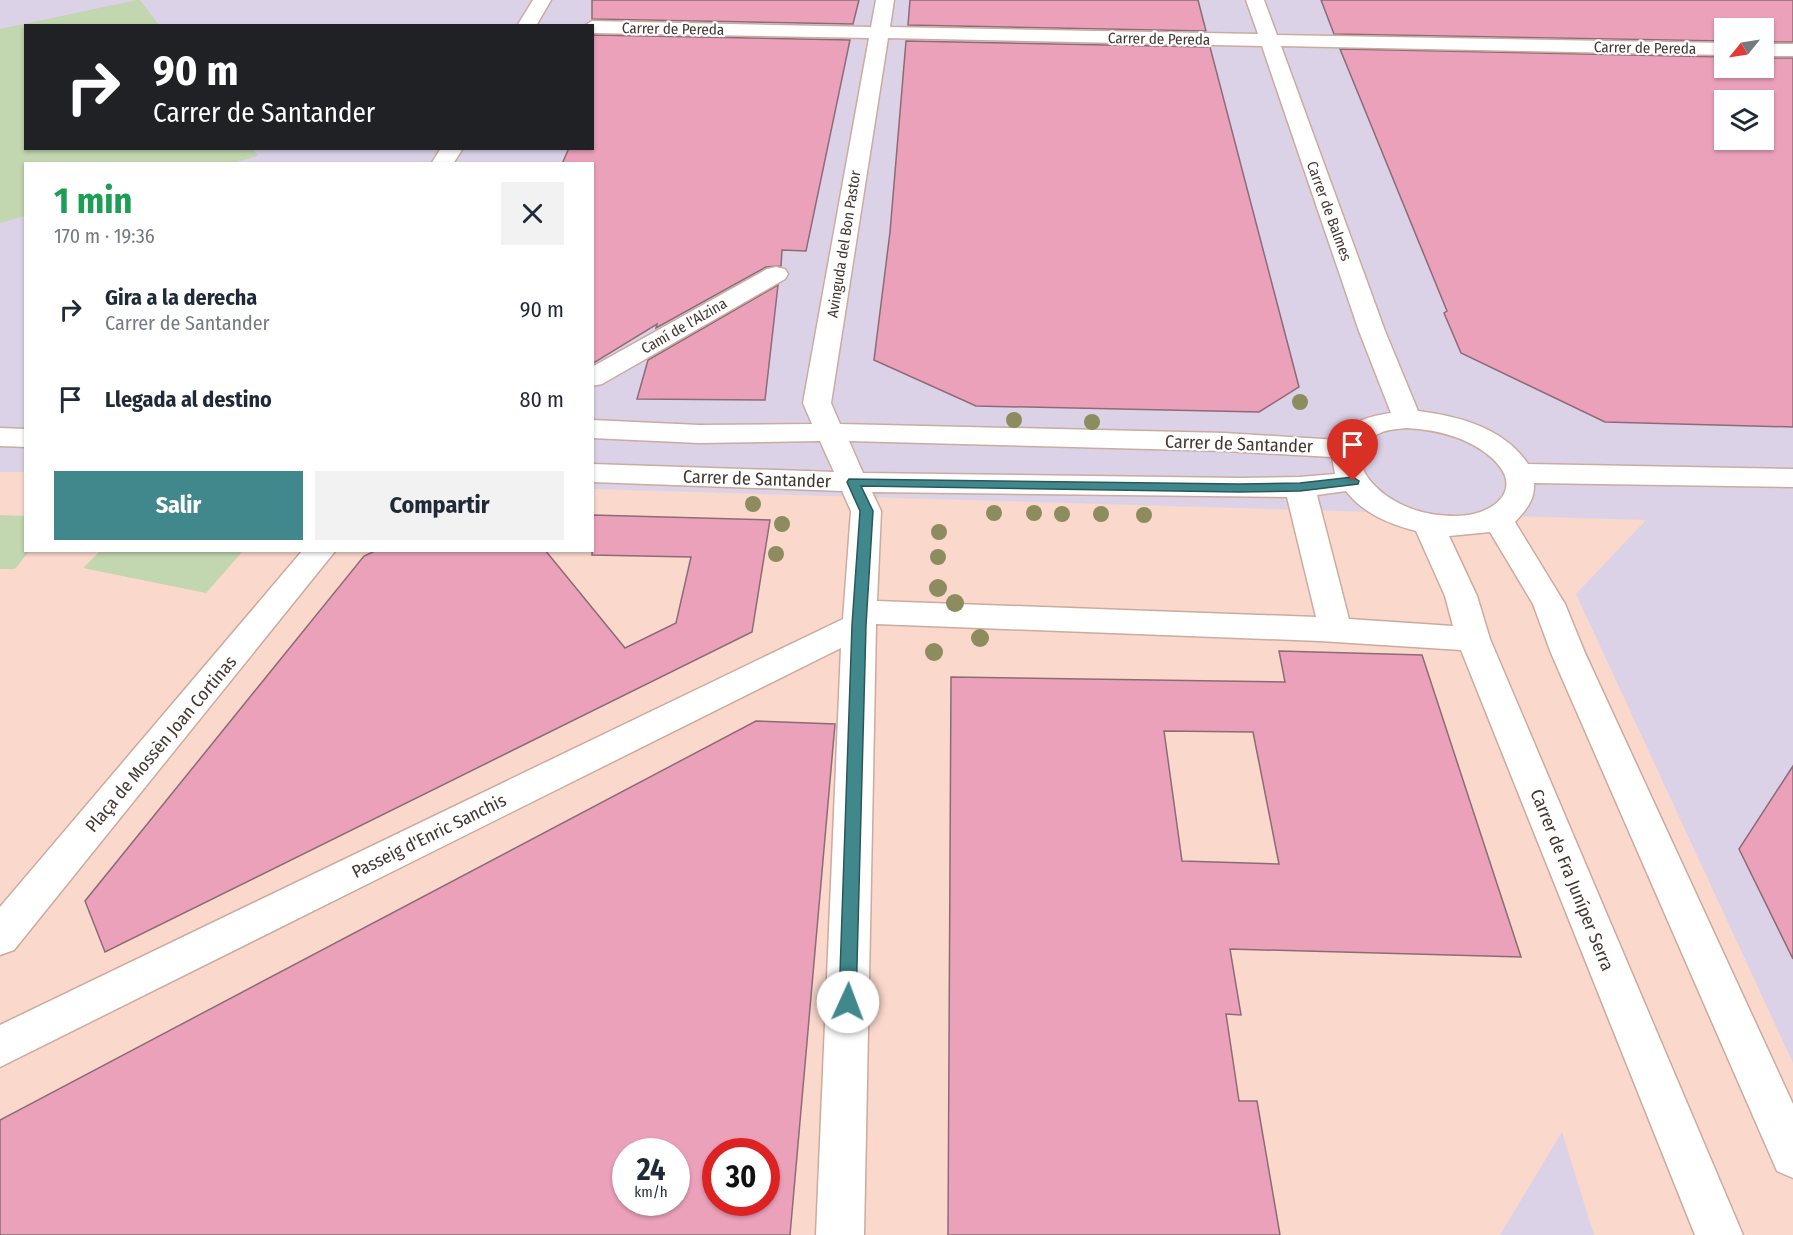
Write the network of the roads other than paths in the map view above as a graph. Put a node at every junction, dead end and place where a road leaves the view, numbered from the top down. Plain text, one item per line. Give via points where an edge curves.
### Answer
1 (542, 0) edge
2 (885, 0) edge
3 (1255, 0) edge
4 (527, 24) edge
5 (594, 27) edge
6 (879, 33) junction
7 (1269, 42) junction
8 (1714, 49) edge
9 (1774, 50) edge
10 (1793, 50) edge
11 (776, 274) dead end
12 (594, 377) edge
13 (1407, 419) junction
14 (594, 429) edge
15 (831, 432) junction
16 (0, 437) edge
17 (24, 438) edge
18 (1347, 448) junction
19 (594, 473) edge
20 (1519, 473) junction
21 (1793, 478) edge
22 (1353, 481) junction
23 (853, 482) junction
24 (1300, 487) junction
25 (1498, 520) junction
26 (1428, 524) junction
27 (319, 552) edge
28 (859, 618) junction
29 (1335, 629) junction
30 (1473, 639) junction
31 (0, 938) edge
32 (0, 1047) edge
33 (1793, 1155) edge
34 (840, 1235) edge
35 (1719, 1235) edge

1 - 4 street
2 - 6 street, Avinguda del Bon Pastor
3 - 7 street, Carrer de Balmes
5 - 6 street, Carrer de Pereda
6 - 7 street, Carrer de Pereda
6 - 15 street, Avinguda del Bon Pastor via 817,403
7 - 8 street, Carrer de Pereda
7 - 13 street, Carrer de Balmes
9 - 10 street
11 - 12 street, Camí de l'Alzina
13 - 18 street via 1368,427
13 - 20 street via 1434,421 1486,440 1506,455
14 - 15 street, Carrer de Santander via 699,434
15 - 18 street, Carrer de Santander
15 - 23 street, Avinguda del Bon Pastor
16 - 17 street
18 - 22 street via 1346,465
19 - 23 street, Carrer de Santander
20 - 21 street
20 - 25 street via 1520,497 1515,507
22 - 24 street, Carrer de Santander
22 - 26 street via 1383,508
23 - 24 street, Carrer de Santander
23 - 28 street, Avinguda del Bon Pastor via 866,511
24 - 29 street
25 - 26 street via 1470,526
25 - 33 street via 1549,604
26 - 30 street, Carrer de Fra Juníper Serra via 1461,596
27 - 31 street, Plaça de Mossèn Joan Cortinas
28 - 29 street via 960,617
28 - 32 street, Passeig d'Enric Sanchis
28 - 34 street, Avinguda del Bon Pastor
29 - 30 street
30 - 35 street, Carrer de Fra Juníper Serra

